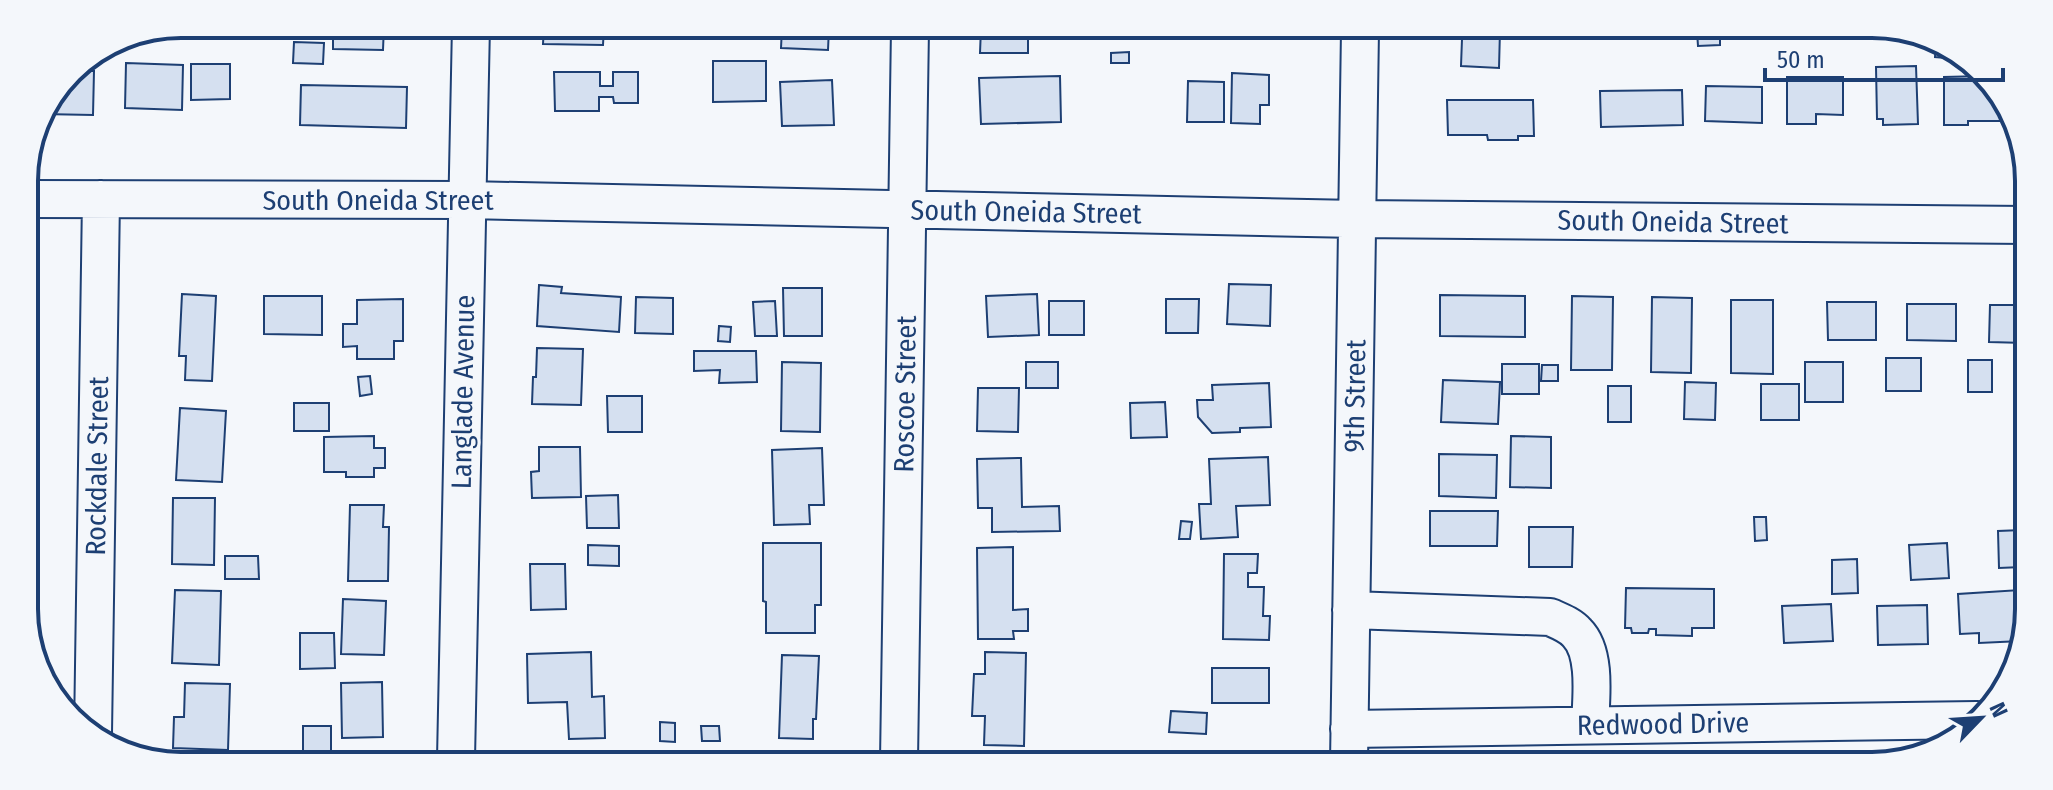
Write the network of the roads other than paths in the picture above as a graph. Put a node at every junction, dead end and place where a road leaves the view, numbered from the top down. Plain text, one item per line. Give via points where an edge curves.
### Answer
1 (471, 38) edge
2 (910, 38) edge
3 (1360, 38) edge
4 (38, 199) edge
5 (101, 199) junction
6 (467, 200) junction
7 (907, 210) junction
8 (1357, 219) junction
9 (2015, 225) edge
10 (1351, 610) junction
11 (1941, 720) edge
12 (93, 722) edge
13 (1590, 725) junction
14 (1349, 746) edge
15 (456, 752) edge
16 (899, 752) edge

1 - 6 street, Langlade Avenue
2 - 7 street, Roscoe Street
3 - 8 street, 9th Street
4 - 5 street, South Oneida Street
5 - 6 street, South Oneida Street
5 - 12 street, Rockdale Street
6 - 7 street, South Oneida Street
6 - 15 street, Langlade Avenue
7 - 8 street, South Oneida Street
7 - 16 street, Roscoe Street
8 - 9 street, South Oneida Street
8 - 10 street, 9th Street
10 - 13 street via 1550,617 1564,623 1586,645
10 - 14 street, 9th Street
11 - 13 street, Redwood Drive
13 - 14 street, Redwood Drive

